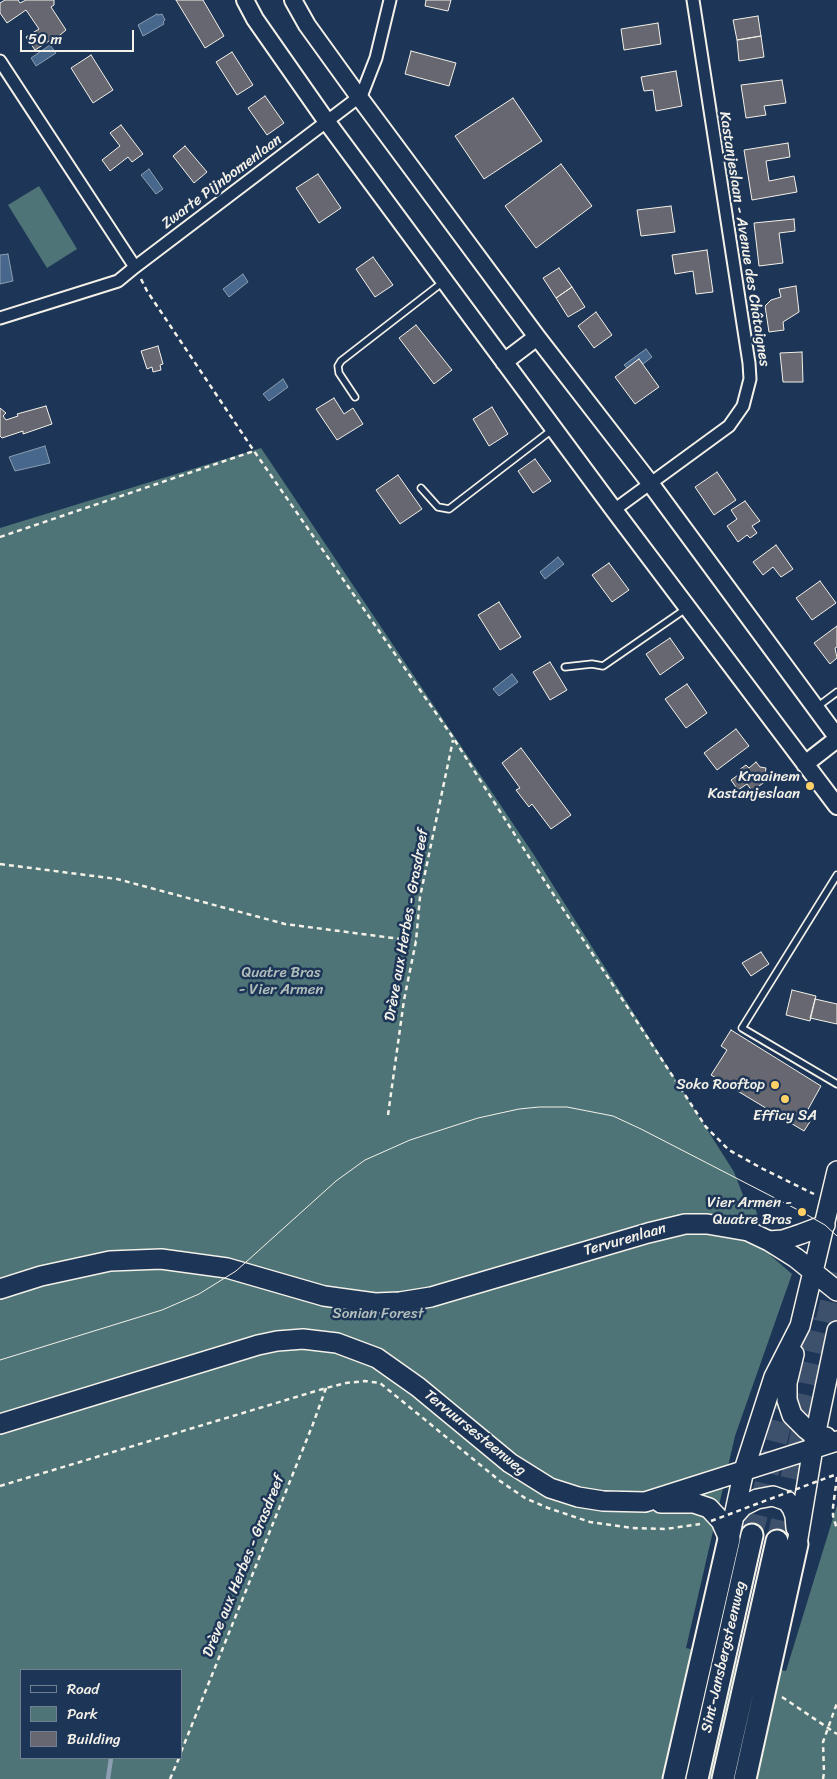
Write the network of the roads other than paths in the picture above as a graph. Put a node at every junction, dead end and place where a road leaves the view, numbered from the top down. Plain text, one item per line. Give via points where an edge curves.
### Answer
1 (245, 0) edge
2 (293, 0) edge
3 (390, 0) edge
4 (693, 0) edge
5 (0, 61) edge
6 (359, 97) junction
7 (326, 122) junction
8 (135, 267) junction
9 (444, 281) junction
10 (0, 318) edge
11 (537, 337) junction
12 (504, 362) junction
13 (355, 397) dead end
14 (554, 429) junction
15 (650, 483) junction
16 (420, 488) dead end
17 (614, 510) junction
18 (688, 607) junction
19 (565, 667) dead end
20 (837, 692) edge
21 (816, 708) junction
22 (837, 738) edge
23 (805, 764) junction
24 (837, 806) edge
25 (837, 875) edge
26 (837, 1084) edge
27 (837, 1171) edge
28 (818, 1228) junction
29 (769, 1241) junction
30 (813, 1273) junction
31 (0, 1289) edge
32 (837, 1291) edge
33 (800, 1326) junction
34 (837, 1331) edge
35 (0, 1424) edge
36 (837, 1439) edge
37 (814, 1442) junction
38 (744, 1470) junction
39 (645, 1502) junction
40 (735, 1515) junction
41 (752, 1535) tunnel mouth
42 (729, 1539) junction
43 (787, 1542) junction
44 (674, 1779) edge
45 (697, 1779) edge
46 (723, 1779) edge
47 (745, 1779) edge

1 - 7 street
2 - 6 street
3 - 6 street via 376,58
4 - 15 street, Kastanjeslaan - Avenue des Châtaignes via 750,380 743,406 729,426
5 - 8 street
6 - 7 street, Zwarte Pijnbomenlaan
6 - 11 street
7 - 8 street, Zwarte Pijnbomenlaan
7 - 9 street
8 - 10 street, Zwarte Pijnbomenlaan via 118,281
9 - 12 street
9 - 13 lane via 338,366
11 - 12 street
11 - 15 street
12 - 14 street
14 - 16 lane via 449,509 438,507
14 - 17 street
15 - 17 street, Kastanjeslaan - Avenue des Châtaignes
15 - 21 street
17 - 18 street
18 - 19 lane via 603,666
18 - 23 street
20 - 21 lane
21 - 22 street
22 - 23 street
23 - 24 street
25 - 26 lane via 742,1028
27 - 28 main road
28 - 29 main road via 783,1240
28 - 30 main road
29 - 30 main road, Tervurenlaan
29 - 31 main road, Tervurenlaan via 730,1227 685,1224 400,1302 375,1303 324,1296 227,1268 161,1259 110,1261
30 - 32 main road, Tervurenlaan
30 - 33 main road
33 - 37 main road via 786,1400 792,1415
33 - 38 main road via 774,1377
34 - 37 main road
35 - 39 main road, Tervuursesteenweg via 258,1345 303,1339 337,1343 377,1358 397,1371 510,1463 550,1488 603,1501
36 - 37 main road
37 - 38 main road, Tervuursesteenweg
37 - 43 main road
38 - 39 main road, Tervuursesteenweg
38 - 40 main road
39 - 42 main road via 694,1503 709,1508 721,1521
40 - 42 main road
40 - 43 main road via 743,1506 757,1499 773,1496 787,1501 795,1516
41 - 45 highway, Sint-Jansbergsteenweg
42 - 44 highway
43 - 46 highway, Sint-Jansbergsteenweg
43 - 47 highway via 766,1687

